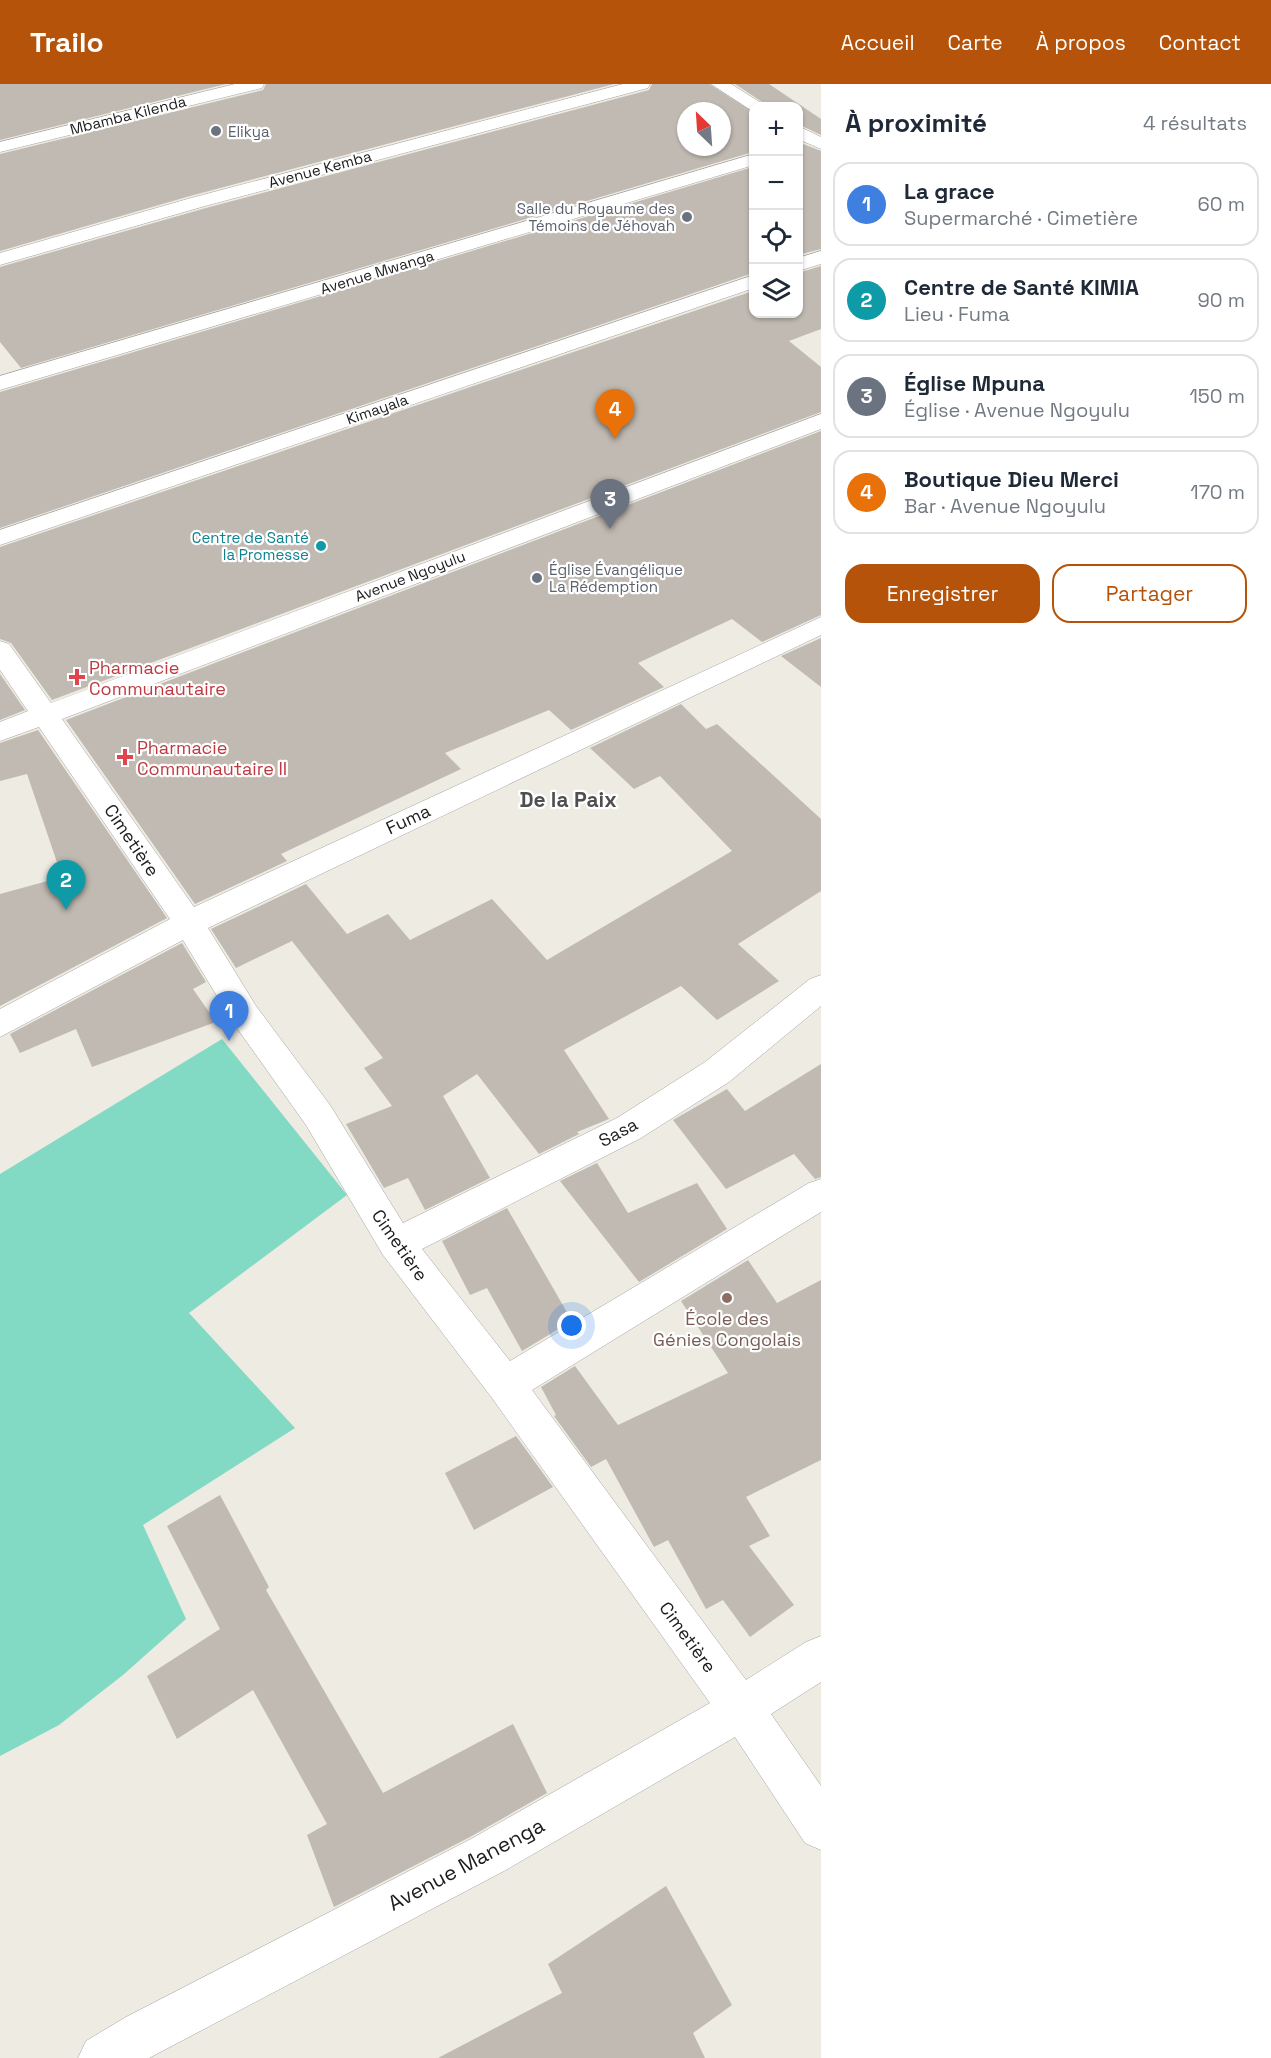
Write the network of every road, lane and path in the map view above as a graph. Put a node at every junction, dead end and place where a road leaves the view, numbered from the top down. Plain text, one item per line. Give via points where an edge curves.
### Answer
1 (256, 84) edge
2 (642, 84) edge
3 (719, 84) edge
4 (750, 102) edge
5 (0, 147) edge
6 (749, 160) edge
7 (821, 257) edge
8 (0, 259) edge
9 (801, 264) edge
10 (749, 282) edge
11 (0, 383) edge
12 (821, 421) edge
13 (0, 538) edge
14 (821, 625) edge
15 (0, 650) edge
16 (46, 713) junction
17 (0, 732) edge
18 (189, 922) junction
19 (821, 988) edge
20 (0, 1024) edge
21 (821, 1194) edge
22 (396, 1244) junction
23 (505, 1385) junction
24 (821, 1657) edge
25 (741, 1711) junction
26 (821, 1827) edge
27 (103, 2058) edge

1 - 5 street, Mbamba Kilenda
2 - 8 street, Avenue Kemba
3 - 4 street
6 - 11 street, Avenue Mwanga
7 - 9 street
10 - 13 street, Kimayala
12 - 16 street, Avenue Ngoyulu
14 - 18 street, Fuma
15 - 16 street, Cimetière
16 - 17 street, Avenue Ngoyulu
16 - 18 street, Cimetière
18 - 20 street, Fuma
18 - 22 street, Cimetière via 245,1015 318,1116
19 - 22 street, Sasa via 717,1072 629,1128
21 - 23 street
22 - 23 street, Cimetière
23 - 25 street, Cimetière
24 - 25 street, Avenue Manenga
25 - 26 street, Cimetière
25 - 27 street, Avenue Manenga via 492,1852

